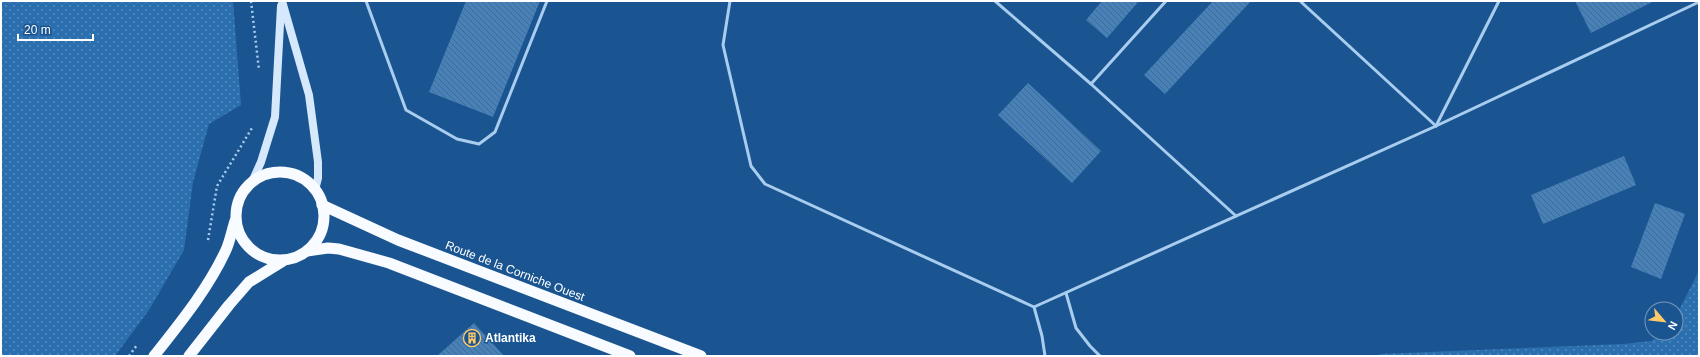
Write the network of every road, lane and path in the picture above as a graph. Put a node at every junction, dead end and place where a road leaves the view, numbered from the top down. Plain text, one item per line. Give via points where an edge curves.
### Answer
1 (251, 1) edge
2 (281, 1) edge
3 (366, 1) edge
4 (547, 1) edge
5 (730, 1) edge
6 (995, 1) edge
7 (1166, 1) edge
8 (1300, 1) edge
9 (1499, 1) edge
10 (1699, 2) edge
11 (259, 73) dead end
12 (1091, 84) junction
13 (253, 126) dead end
14 (1436, 126) junction
15 (252, 182) junction
16 (315, 190) junction
17 (322, 205) junction
18 (1236, 216) junction
19 (236, 218) junction
20 (207, 244) dead end
21 (307, 251) junction
22 (283, 260) junction
23 (1066, 293) junction
24 (1034, 307) junction
25 (139, 343) dead end
26 (129, 356) edge
27 (154, 356) edge
28 (189, 356) edge
29 (630, 356) edge
30 (701, 356) edge
31 (1045, 356) edge
32 (1100, 356) edge

1 - 11 path
2 - 15 main road via 275,117
2 - 16 main road via 309,95 318,162
3 - 4 lane via 406,110 458,140 479,144 495,132
5 - 24 lane via 723,46 751,166 765,184
6 - 12 lane
7 - 12 lane
8 - 14 lane
9 - 14 lane
10 - 14 lane
12 - 18 lane
13 - 20 path via 217,186
14 - 18 lane
15 - 16 highway via 264,175 278,172 292,174 305,180
15 - 19 highway via 243,192 237,205
16 - 17 highway
17 - 21 highway via 322,230 316,242
17 - 30 highway, Route de la Corniche Ouest via 398,240
18 - 23 lane
19 - 22 highway via 238,232 245,244 256,254 269,260
19 - 27 highway via 217,268 190,310
21 - 22 highway via 296,258
21 - 29 highway via 339,249 389,263
22 - 28 highway via 249,282
23 - 24 lane
23 - 32 lane via 1076,328
24 - 31 lane
25 - 26 path

